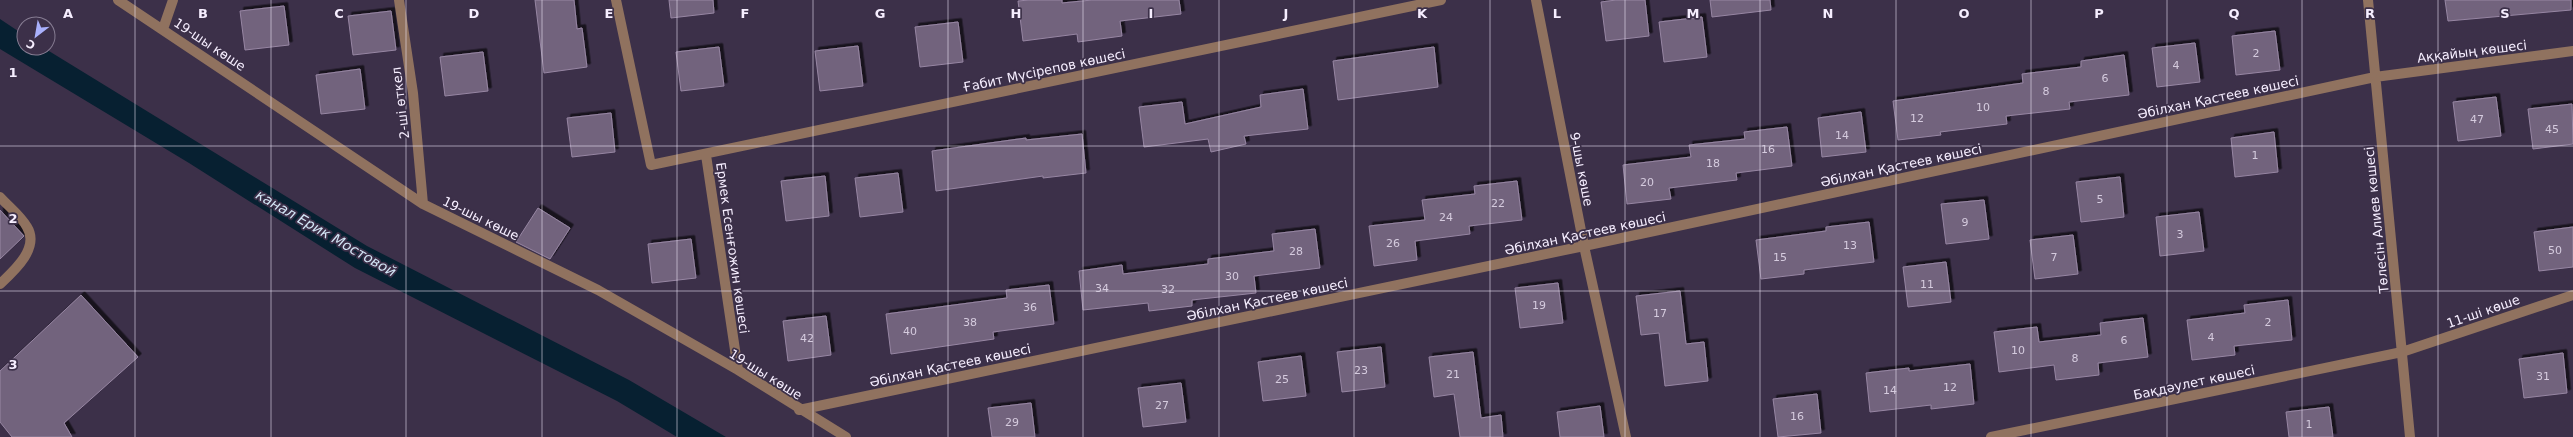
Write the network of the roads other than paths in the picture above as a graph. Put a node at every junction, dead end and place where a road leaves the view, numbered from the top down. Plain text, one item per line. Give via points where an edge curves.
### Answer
1 (118, 0) edge
2 (173, 0) edge
3 (398, 0) edge
4 (616, 0) edge
5 (1441, 0) edge
6 (1536, 0) edge
7 (2368, 0) edge
8 (164, 29) junction
9 (2573, 51) edge
10 (2374, 77) junction
11 (706, 154) junction
12 (0, 197) edge
13 (423, 204) junction
14 (1584, 246) junction
15 (0, 284) edge
16 (2573, 294) edge
17 (2402, 352) junction
18 (738, 370) junction
19 (799, 410) junction
20 (846, 437) edge
21 (1626, 437) edge
22 (1990, 437) edge
23 (2410, 437) edge

1 - 8 street, 19-шы көше
2 - 8 street
3 - 13 street, 2-шi өткел via 413,93
4 - 11 street, Ғабит Мүсірепов көшесi via 651,165
5 - 11 street, Ғабит Мүсірепов көшесi
6 - 14 street, 9-шы көше
7 - 10 street, Төлесін Алиев көшесі
8 - 13 street, 19-шы көше
9 - 10 street, Аққайың көшесі
10 - 14 street, Әбілхан Қастеев көшесi
10 - 17 street, Төлесін Алиев көшесі
11 - 18 street, Ермек Есенғожин көшесі
12 - 15 street via 28,227 31,238 28,251 18,267
13 - 18 street, 19-шы көше via 598,290
14 - 19 street, Әбілхан Қастеев көшесi
14 - 21 street, 9-шы көше
16 - 17 street, 11-ші көше
17 - 22 street, Бақдәулет көшесi
17 - 23 street, Төлесін Алиев көшесі
18 - 19 street, 19-шы көше
19 - 20 street, 19-шы көше

